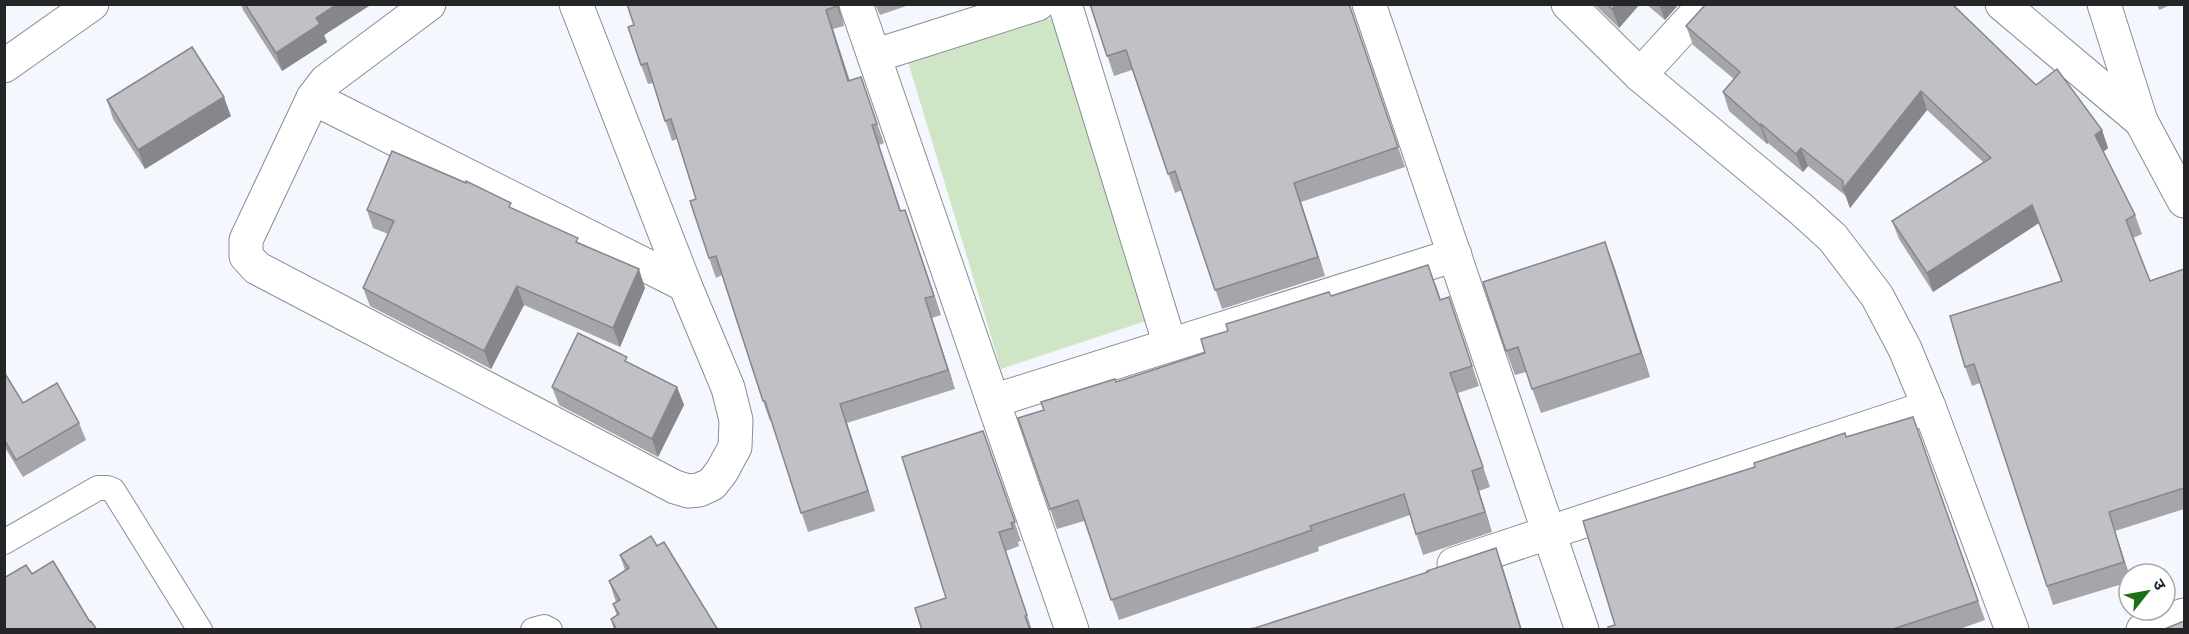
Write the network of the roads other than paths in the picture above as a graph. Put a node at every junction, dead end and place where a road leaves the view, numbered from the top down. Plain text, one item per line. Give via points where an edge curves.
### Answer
1 (92, 4) edge
2 (429, 4) edge
3 (576, 4) edge
4 (856, 4) edge
5 (1038, 4) edge
6 (1065, 4) edge
7 (1369, 4) edge
8 (1568, 4) edge
9 (1705, 4) edge
10 (2002, 4) edge
11 (2104, 4) edge
12 (874, 56) junction
13 (4, 66) edge
14 (1640, 75) junction
15 (312, 98) junction
16 (2141, 121) junction
17 (2184, 201) edge
18 (1455, 255) junction
19 (685, 285) junction
20 (1170, 345) junction
21 (993, 401) junction
22 (1929, 407) junction
23 (1549, 533) junction
24 (6, 537) edge
25 (1425, 574) edge
26 (2184, 615) edge
27 (200, 630) edge
28 (533, 630) edge
29 (550, 630) edge
30 (1072, 630) edge
31 (1582, 630) edge
32 (2012, 630) edge
33 (2143, 630) edge

1 - 13 street
2 - 15 street via 326,81
3 - 19 street
4 - 12 street
5 - 12 street
6 - 20 street
7 - 18 street
8 - 14 street
9 - 14 street
10 - 16 street
11 - 16 street
12 - 21 street
14 - 22 street via 1833,238 1877,296
15 - 19 street
15 - 19 street via 246,240 246,256 257,268 688,491 712,484 722,471 735,447 736,420 728,388
16 - 17 street
18 - 20 street
18 - 23 street
20 - 21 street
21 - 30 street
22 - 23 street
22 - 32 street
23 - 25 street
23 - 31 street
24 - 27 lane via 98,488 113,490
26 - 33 street
28 - 29 lane

